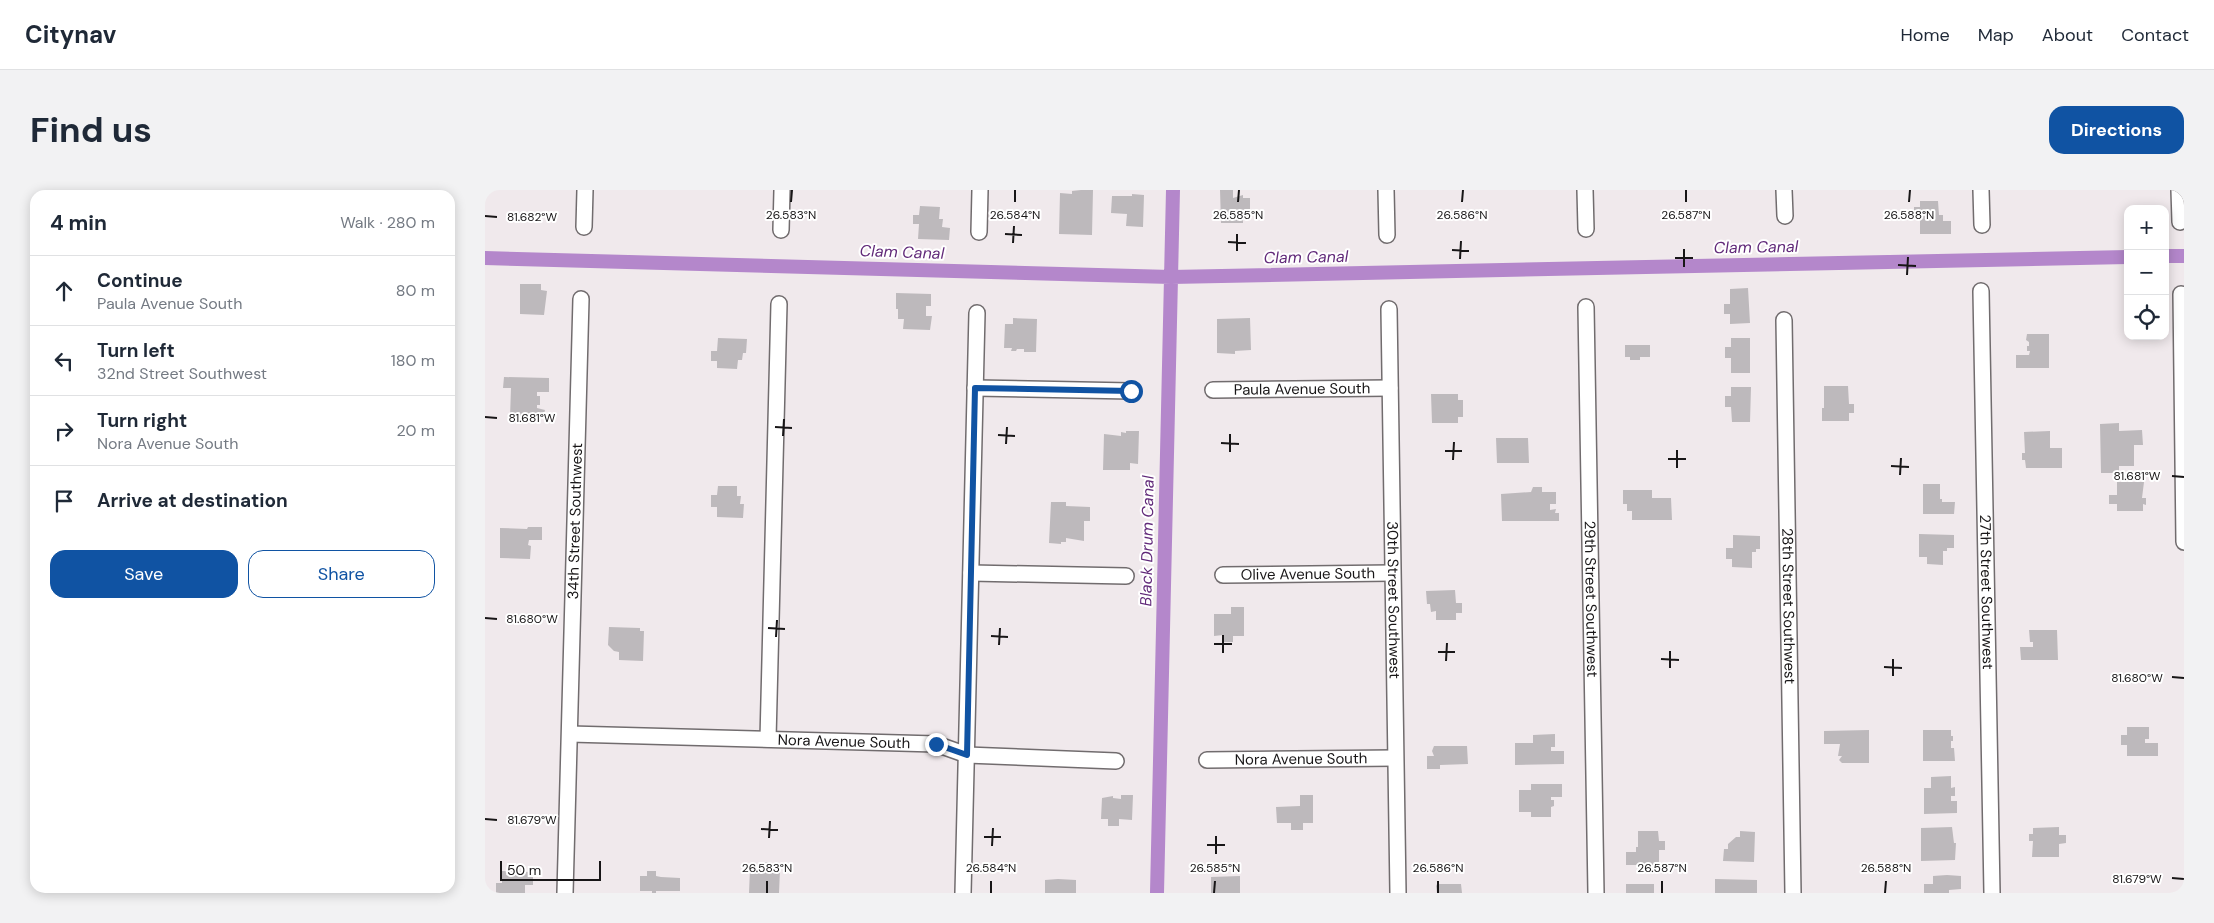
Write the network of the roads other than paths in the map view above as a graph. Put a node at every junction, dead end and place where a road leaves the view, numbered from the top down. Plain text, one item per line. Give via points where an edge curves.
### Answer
1 (585, 190) edge
2 (782, 190) edge
3 (980, 190) edge
4 (1386, 190) edge
5 (1585, 190) edge
6 (1784, 190) edge
7 (1981, 190) edge
8 (2179, 190) edge
9 (1785, 216) dead end
10 (2180, 222) dead end
11 (1982, 225) dead end
12 (584, 227) dead end
13 (1586, 229) dead end
14 (781, 230) dead end
15 (979, 232) dead end
16 (1387, 235) dead end
17 (1981, 291) dead end
18 (2181, 294) dead end
19 (581, 299) dead end
20 (779, 304) dead end
21 (1586, 307) dead end
22 (1389, 309) dead end
23 (977, 312) dead end
24 (1784, 320) dead end
25 (975, 388) junction
26 (1390, 388) junction
27 (1213, 390) dead end
28 (1131, 391) dead end
29 (2184, 542) edge
30 (971, 572) junction
31 (1392, 573) junction
32 (1223, 575) dead end
33 (1126, 576) dead end
34 (570, 734) junction
35 (768, 739) junction
36 (967, 755) junction
37 (1395, 758) junction
38 (1207, 760) dead end
39 (1116, 761) dead end
40 (565, 893) edge
41 (963, 893) edge
42 (1398, 893) edge
43 (1595, 893) edge
44 (1793, 893) edge
45 (1992, 893) edge

1 - 12 street
2 - 14 street
3 - 15 street
4 - 16 street
5 - 13 street
6 - 9 street
7 - 11 street
8 - 10 street
17 - 45 street, 27th Street Southwest
18 - 29 street
19 - 34 street, 34th Street Southwest
20 - 35 street
21 - 43 street, 29th Street Southwest
22 - 26 street, 30th Street Southwest
23 - 25 street
24 - 44 street, 28th Street Southwest
25 - 28 street
25 - 30 street
26 - 27 street, Paula Avenue South
26 - 31 street, 30th Street Southwest
30 - 33 street
30 - 36 street
31 - 32 street, Olive Avenue South
31 - 37 street, 30th Street Southwest
34 - 35 street, Nora Avenue South
34 - 40 street, 34th Street Southwest
35 - 36 street, Nora Avenue South via 936,744
36 - 39 street, Nora Avenue South
36 - 41 street
37 - 38 street, Nora Avenue South
37 - 42 street, 30th Street Southwest

